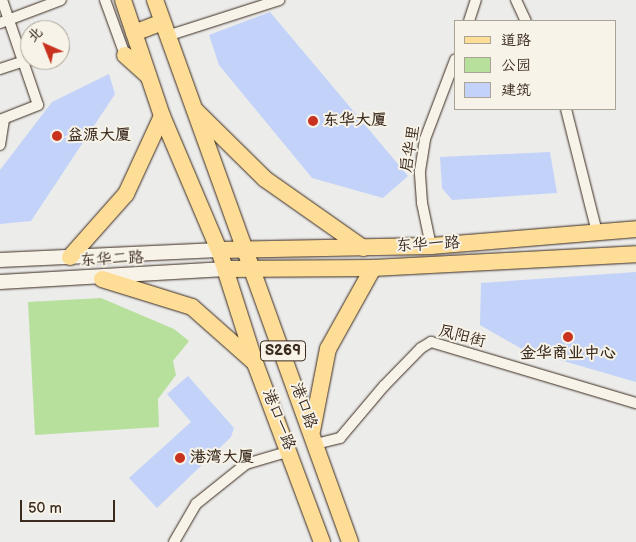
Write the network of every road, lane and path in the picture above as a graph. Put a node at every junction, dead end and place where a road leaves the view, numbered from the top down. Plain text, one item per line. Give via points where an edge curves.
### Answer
1 (2, 0) edge
2 (61, 0) edge
3 (105, 0) edge
4 (123, 0) edge
5 (155, 0) edge
6 (279, 0) edge
7 (476, 0) edge
8 (516, 0) edge
9 (11, 20) junction
10 (469, 20) edge
11 (526, 20) edge
12 (0, 23) edge
13 (164, 29) junction
14 (134, 33) junction
15 (20, 41) edge
16 (125, 55) joint
17 (20, 63) edge
18 (454, 63) edge
19 (0, 69) edge
20 (30, 70) edge
21 (149, 77) junction
22 (190, 105) junction
23 (566, 110) edge
24 (162, 116) junction
25 (2, 120) edge
26 (0, 145) edge
27 (636, 229) edge
28 (597, 232) junction
29 (431, 246) junction
30 (364, 248) junction
31 (219, 250) junction
32 (247, 250) junction
33 (636, 254) edge
34 (70, 257) junction
35 (0, 260) edge
36 (373, 268) junction
37 (226, 270) junction
38 (254, 270) junction
39 (102, 279) junction
40 (0, 282) edge
41 (255, 363) junction
42 (636, 403) edge
43 (314, 438) junction
44 (290, 451) junction
45 (341, 515) junction
46 (315, 522) junction
47 (174, 542) edge
48 (322, 542) edge
49 (350, 542) edge

1 - 9 street
2 - 9 street
3 - 16 street
4 - 14 main road, S269
5 - 13 main road, S269
6 - 13 street
7 - 10 street
8 - 11 street
9 - 12 street
9 - 15 street
13 - 14 main road
13 - 22 main road, S269
14 - 21 main road, S269
16 - 21 main road
17 - 19 street
18 - 29 street, 启华里 via 425,139 420,171 422,203
20 - 25 street via 38,105
21 - 24 main road, S269
22 - 30 main road via 265,179
22 - 32 main road, S269
23 - 28 street
24 - 31 main road, S269
24 - 34 main road via 126,194
25 - 26 street
27 - 28 main road, 东华一路
28 - 29 main road, 东华一路
29 - 30 main road, 东华一路
30 - 32 main road, 东华一路
31 - 32 main road, 东华一路
31 - 34 main road, 东华二路
31 - 37 main road, S269
32 - 38 main road, S269
33 - 36 main road, 东华一路
34 - 35 main road, 东华二路
36 - 38 main road, 东华一路
36 - 43 main road via 328,349
37 - 38 main road, 东华一路
37 - 39 main road, 东华二路
37 - 41 main road, 港口一路 / S269
38 - 43 main road, 港口路 / S269
39 - 40 main road, 东华二路
39 - 41 main road via 192,307
41 - 44 main road, 港口一路 / S269
42 - 43 street, 凤阳街 via 431,342 384,386 340,438
43 - 45 main road, 港口路 / S269
44 - 46 main road, 港口一路 / S269
44 - 47 street via 246,464 196,504
45 - 46 main road
45 - 49 main road, 港口路 / S269
46 - 48 main road, 港口一路 / S269

